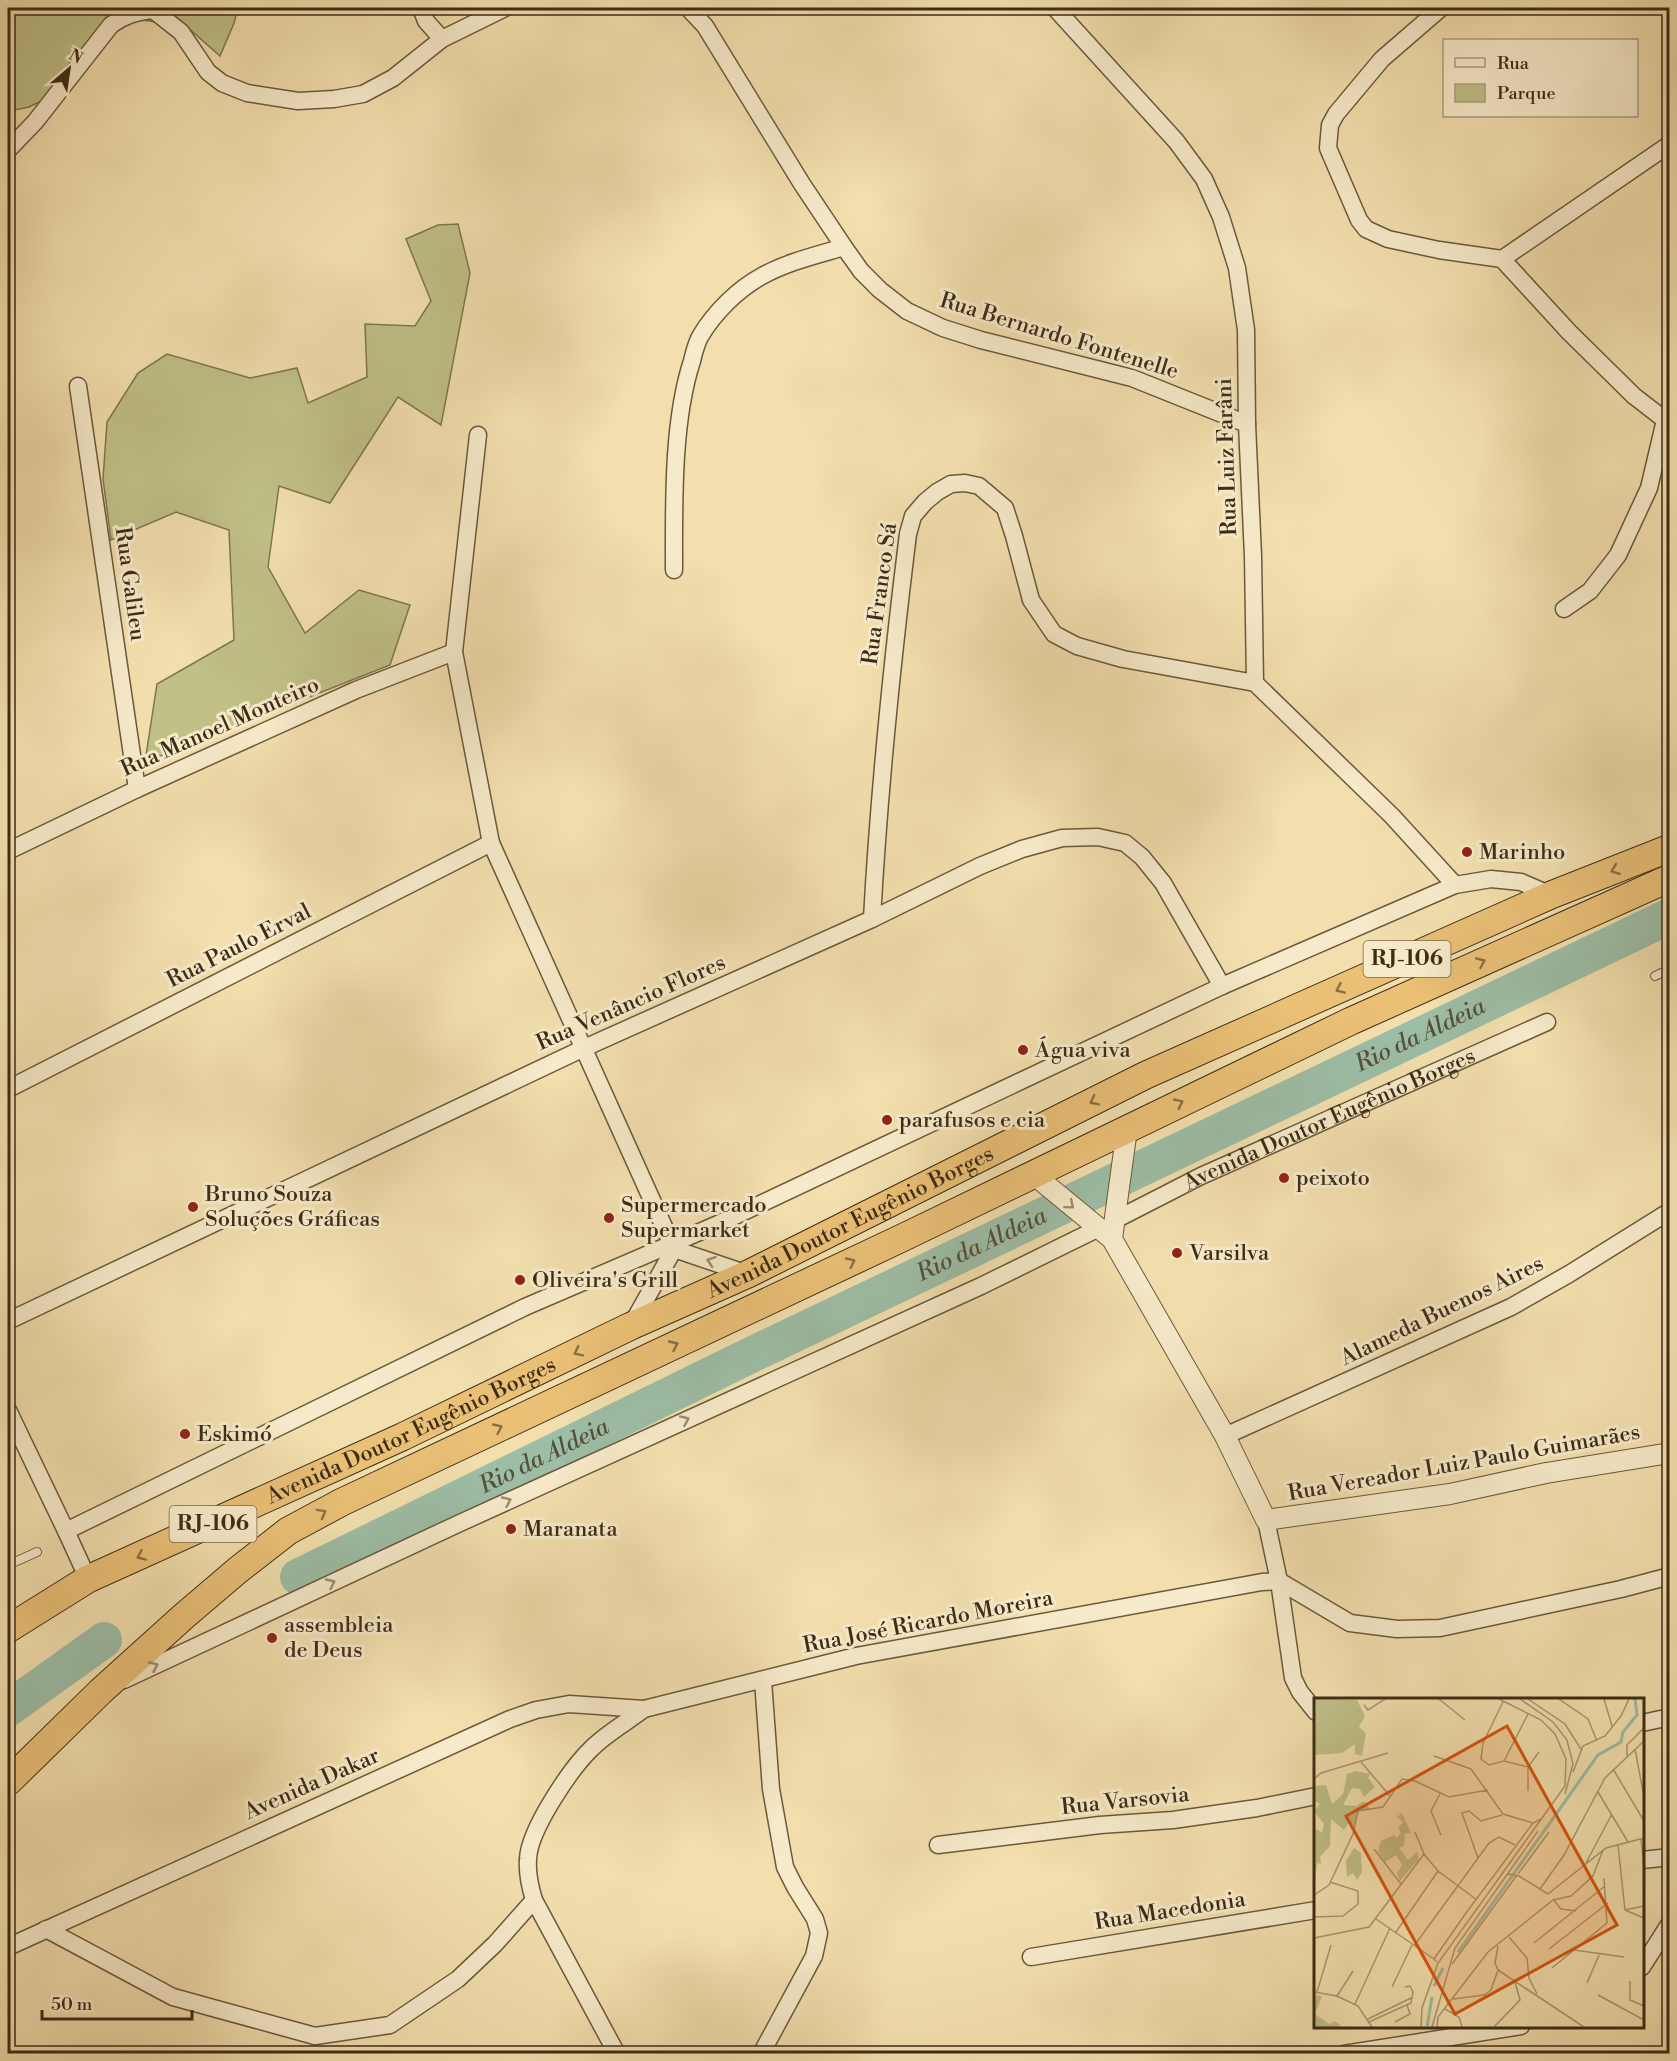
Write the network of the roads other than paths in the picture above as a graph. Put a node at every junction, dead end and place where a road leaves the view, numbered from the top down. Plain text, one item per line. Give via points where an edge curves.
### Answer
1 (421, 8) edge
2 (505, 8) edge
3 (688, 8) edge
4 (1055, 8) edge
5 (1441, 8) edge
6 (441, 39) junction
7 (1670, 144) edge
8 (8, 150) edge
9 (844, 247) junction
10 (1502, 259) junction
11 (78, 386) dead end
12 (1667, 420) edge
13 (1247, 424) junction
14 (478, 435) dead end
15 (674, 570) dead end
16 (1564, 609) dead end
17 (454, 652) junction
18 (1255, 683) junction
19 (137, 789) junction
20 (491, 843) junction
21 (1670, 848) edge
22 (8, 851) edge
23 (1670, 878) edge
24 (1455, 885) junction
25 (1551, 895) junction
26 (872, 919) junction
27 (1670, 969) edge
28 (1655, 975) dead end
29 (1222, 986) junction
30 (1547, 1022) dead end
31 (582, 1049) junction
32 (8, 1089) edge
33 (1127, 1129) junction
34 (1042, 1181) junction
35 (1670, 1211) edge
36 (1106, 1222) junction
37 (672, 1246) junction
38 (748, 1274) junction
39 (8, 1321) edge
40 (631, 1326) junction
41 (8, 1410) edge
42 (1225, 1436) junction
43 (1670, 1453) edge
44 (1266, 1520) junction
45 (288, 1531) junction
46 (66, 1532) junction
47 (37, 1552) dead end
48 (8, 1565) edge
49 (1670, 1576) edge
50 (88, 1579) junction
51 (1279, 1581) junction
52 (8, 1629) edge
53 (763, 1681) junction
54 (101, 1691) junction
55 (644, 1709) junction
56 (1314, 1710) edge
57 (1670, 1717) edge
58 (1644, 1723) edge
59 (8, 1759) edge
60 (8, 1782) edge
61 (1314, 1796) edge
62 (938, 1845) dead end
63 (1670, 1857) edge
64 (1644, 1860) edge
65 (534, 1900) junction
66 (1314, 1910) edge
67 (1670, 1923) edge
68 (46, 1929) junction
69 (8, 1947) edge
70 (1031, 1957) dead end
71 (1644, 1963) edge
72 (1508, 2028) edge
73 (616, 2053) edge
74 (761, 2054) edge
75 (1344, 2054) edge

1 - 6 street
2 - 6 street
3 - 9 street, Rua Bernardo Fontenelle via 705,26
4 - 13 street, Rua Luiz Farâni via 1176,141 1204,178 1237,268 1246,330
5 - 10 street via 1382,59 1349,99 1330,125 1328,148 1366,228 1388,239
6 - 8 street via 393,78 363,94 298,101 247,93 222,83 208,72 181,32 153,10 135,12 111,26
7 - 10 street
9 - 13 street, Rua Bernardo Fontenelle via 880,290 907,311 943,328 1132,378
9 - 15 street via 763,275 716,314 699,337 679,416
10 - 12 street via 1634,396
11 - 19 street, Rua Galileu
12 - 16 street via 1649,488 1618,555 1590,591
13 - 18 street, Rua Luiz Farâni
14 - 17 street
17 - 19 street, Rua Manoel Monteiro via 356,690
17 - 20 street
18 - 24 street via 1392,816
18 - 26 street, Rua Franco Sá via 1123,659 1077,646 1054,634 1031,600 1005,508 979,486 951,484 937,492 913,516 908,534 879,794
19 - 22 street, Rua Manoel Monteiro
20 - 31 street
20 - 32 street, Rua Paulo Erval
21 -> 25 highway, Avenida Doutor Eugênio Borges / RJ-106
33 -> 23 highway, Avenida Doutor Eugênio Borges / RJ-106 via 1351,1021
24 - 25 street via 1491,879 1521,882
24 - 29 street
25 -> 38 highway, Avenida Doutor Eugênio Borges / RJ-106 via 1146,1075
26 - 29 street, Rua Venâncio Flores via 1022,849 1062,838 1098,837 1125,843 1142,857 1163,883
26 - 31 street, Rua Venâncio Flores
27 - 28 lane
29 - 37 street
30 - 36 street, Avenida Doutor Eugênio Borges via 1200,1176
31 - 37 street
31 - 39 street, Rua Venâncio Flores
33 - 34 highway, Avenida Doutor Eugênio Borges / RJ-106
33 - 36 street
34 -> 36 street
45 -> 34 highway, Avenida Doutor Eugênio Borges / RJ-106 via 902,1238
35 - 42 street, Alameda Buenos Aires via 1511,1307
36 - 42 street, Rua Vereador Luiz Paulo Guimarães
54 -> 36 street, Avenida Doutor Eugênio Borges via 981,1286
38 -> 37 street
37 - 40 street
37 - 46 street via 525,1307
38 - 40 highway, Avenida Doutor Eugênio Borges / RJ-106
40 -> 50 highway, Avenida Doutor Eugênio Borges / RJ-106 via 402,1437
41 - 46 street
42 - 44 street, Rua Vereador Luiz Paulo Guimarães
43 - 44 street, Rua Vereador Luiz Paulo Guimarães via 1546,1473 1450,1494
44 - 51 street, Rua Vereador Luiz Paulo Guimarães
45 - 54 highway, Avenida Doutor Eugênio Borges / RJ-106 via 184,1616
45 - 59 highway via 250,1546 148,1628 56,1720
46 - 50 street
47 - 48 lane
49 - 51 street via 1440,1628 1397,1629 1350,1623
50 - 52 highway, Avenida Doutor Eugênio Borges / RJ-106
51 - 53 street, Rua José Ricardo Moreira via 867,1653
51 - 56 street, Rua Vereador Luiz Paulo Guimarães via 1293,1678
53 - 55 street, Rua José Ricardo Moreira
53 - 74 street via 771,1789 785,1867 819,1933 814,1956
54 - 60 highway, Avenida Doutor Eugênio Borges / RJ-106
55 - 65 street via 592,1748 569,1775 537,1826 528,1857
55 - 68 street, Avenida Dakar via 569,1704 510,1719
57 - 58 street
61 - 62 street, Rua Varsovia via 1173,1820
63 - 64 street
65 - 68 street via 458,1979 390,2025 315,2037 173,1997
65 - 73 street
66 - 70 street, Rua Macedonia
67 - 71 street
68 - 69 street, Avenida Dakar
72 - 75 street

